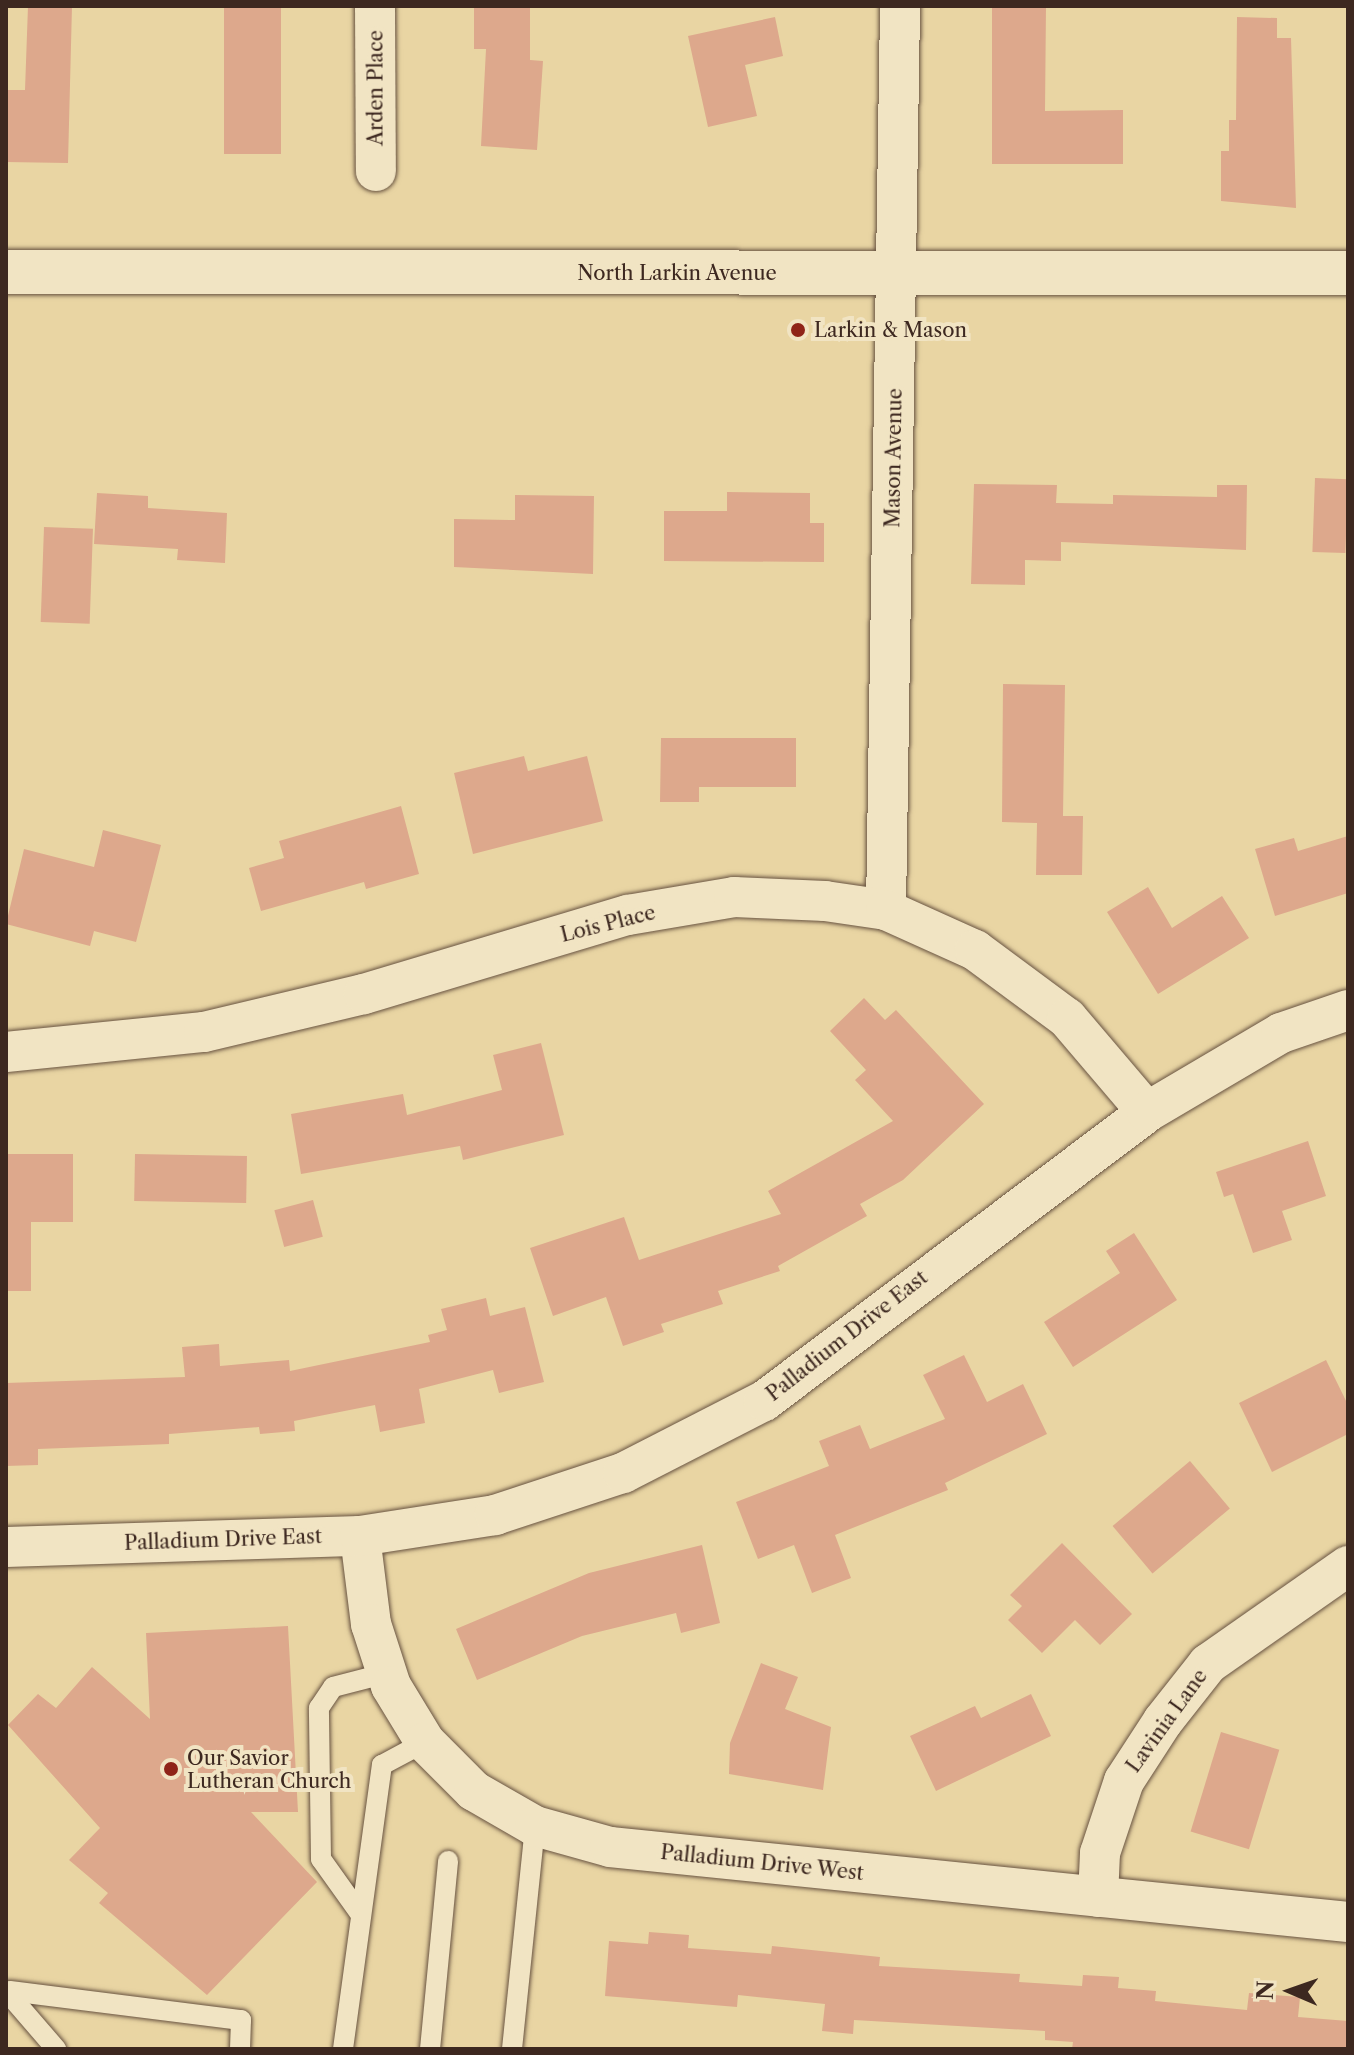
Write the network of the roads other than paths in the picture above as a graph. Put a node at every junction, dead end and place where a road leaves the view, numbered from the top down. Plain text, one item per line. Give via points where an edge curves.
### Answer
1 (375, 6) edge
2 (900, 6) edge
3 (376, 171) dead end
4 (6, 272) edge
5 (898, 273) junction
6 (1348, 273) edge
7 (886, 910) junction
8 (1348, 1010) edge
9 (6, 1052) edge
10 (1147, 1112) junction
11 (360, 1536) junction
12 (6, 1547) edge
13 (1348, 1566) edge
14 (387, 1673) junction
15 (425, 1742) junction
16 (535, 1826) junction
17 (448, 1861) dead end
18 (1098, 1897) junction
19 (361, 1915) junction
20 (1348, 1922) edge
21 (8, 1991) edge
22 (56, 2049) edge
23 (240, 2049) edge
24 (343, 2049) edge
25 (430, 2049) edge
26 (512, 2049) edge

1 - 3 street, Arden Place
2 - 5 street, Mason Avenue
4 - 5 main road, North Larkin Avenue
5 - 6 main road, North Larkin Avenue
5 - 7 street, Mason Avenue
7 - 9 street, Lois Place via 734,897 628,915 364,994 204,1032
7 - 10 street, Lois Place via 975,950 1067,1018
8 - 10 street, Palladium Drive East via 1281,1033
10 - 11 street, Palladium Drive East via 764,1401 623,1473 495,1515
11 - 12 street, Palladium Drive East
11 - 14 street, Palladium Drive West via 371,1624
13 - 18 street, Lavinia Lane via 1208,1664 1163,1721 1124,1781 1100,1853
14 - 15 street, Palladium Drive West
14 - 19 lane via 333,1687 319,1708 321,1859
15 - 16 street, Palladium Drive West via 474,1791
15 - 19 lane via 382,1765
16 - 18 street, Palladium Drive West via 610,1847
16 - 26 lane
17 - 25 lane
18 - 20 street, Palladium Drive West
19 - 24 lane
21 - 22 lane
21 - 23 lane via 241,2020

